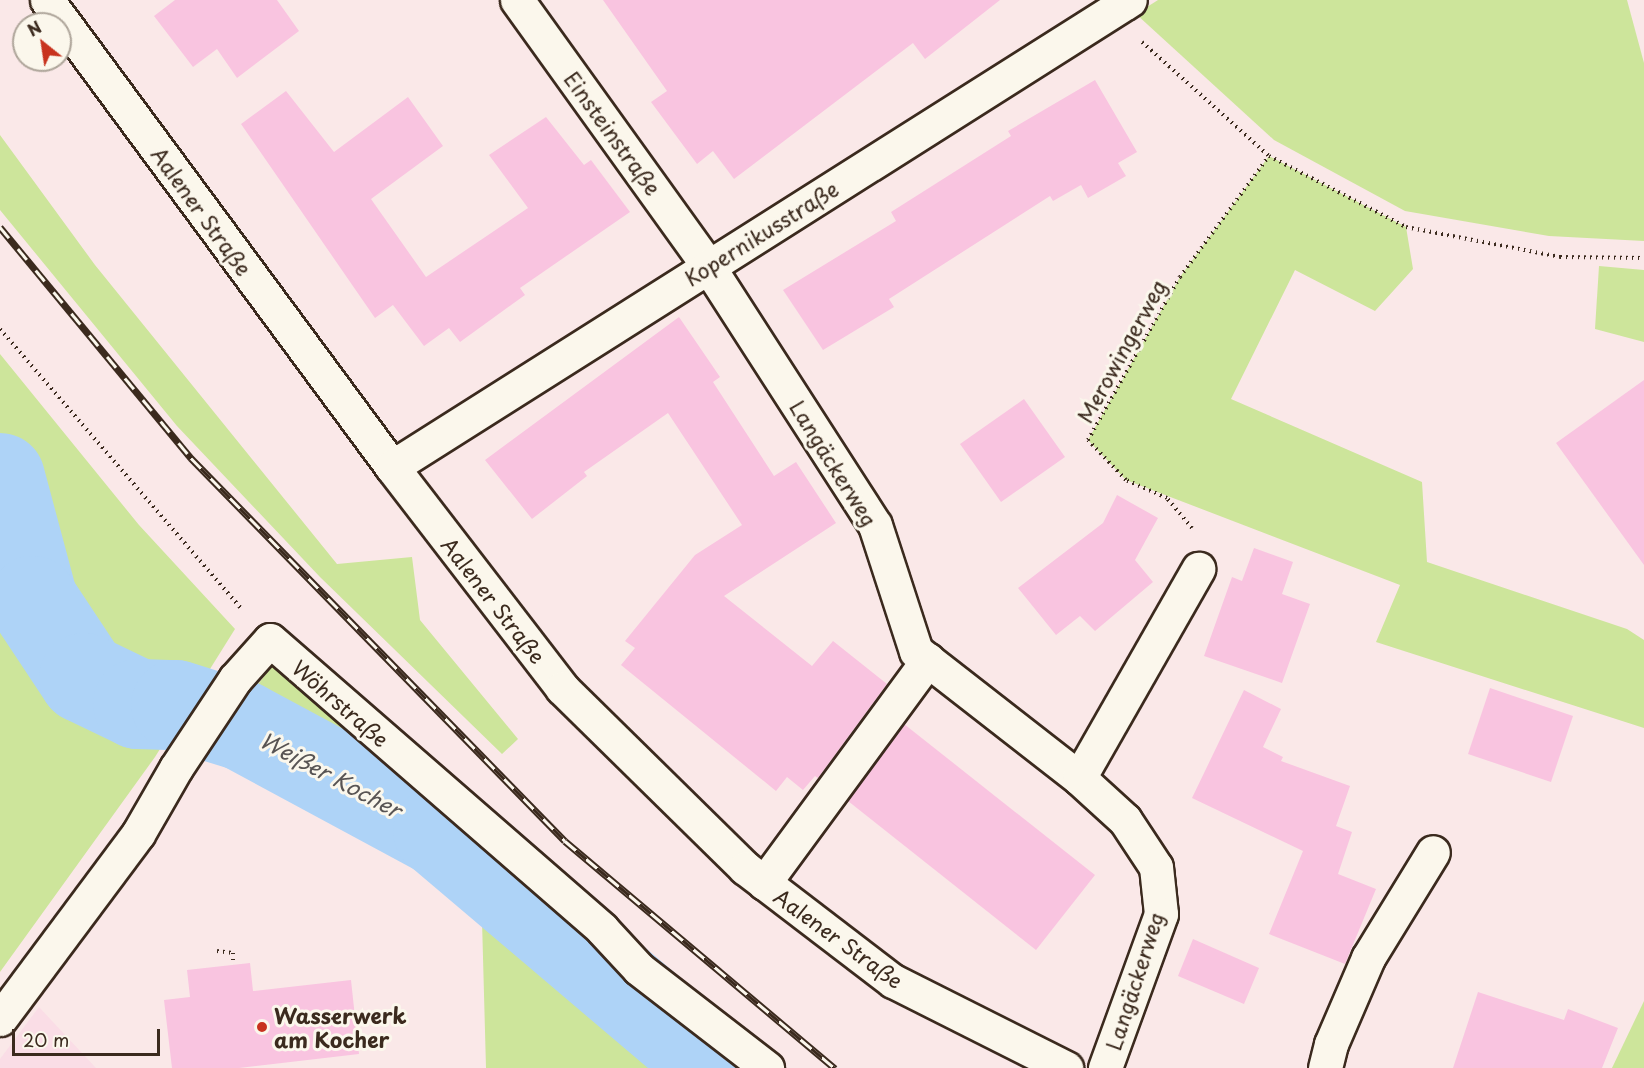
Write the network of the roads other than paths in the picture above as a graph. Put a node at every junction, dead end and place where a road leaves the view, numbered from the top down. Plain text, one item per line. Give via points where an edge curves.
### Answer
1 (47, 0) edge
2 (517, 0) edge
3 (1114, 4) edge
4 (708, 266) junction
5 (392, 467) junction
6 (1198, 569) road end
7 (928, 660) junction
8 (1079, 778) junction
9 (1433, 852) dead end
10 (764, 883) junction
11 (0, 1019) edge
12 (767, 1068) edge
13 (1065, 1068) edge
14 (1105, 1068) edge
15 (1325, 1068) edge

1 - 5 street, Aalener Straße
2 - 4 street, Einsteinstraße
3 - 4 street, Kopernikusstraße
4 - 5 street, Kopernikusstraße
4 - 7 street, Langäckerweg via 875,525 916,651
5 - 10 street, Aalener Straße via 562,688
6 - 8 street
7 - 8 street, Langäckerweg
7 - 10 street
8 - 14 street, Langäckerweg via 1125,820 1156,867 1161,914
9 - 15 street via 1368,958 1331,1044
10 - 13 street, Aalener Straße via 893,981
11 - 12 street, Wöhrstraße via 138,834 235,679 270,640 602,929 639,969

